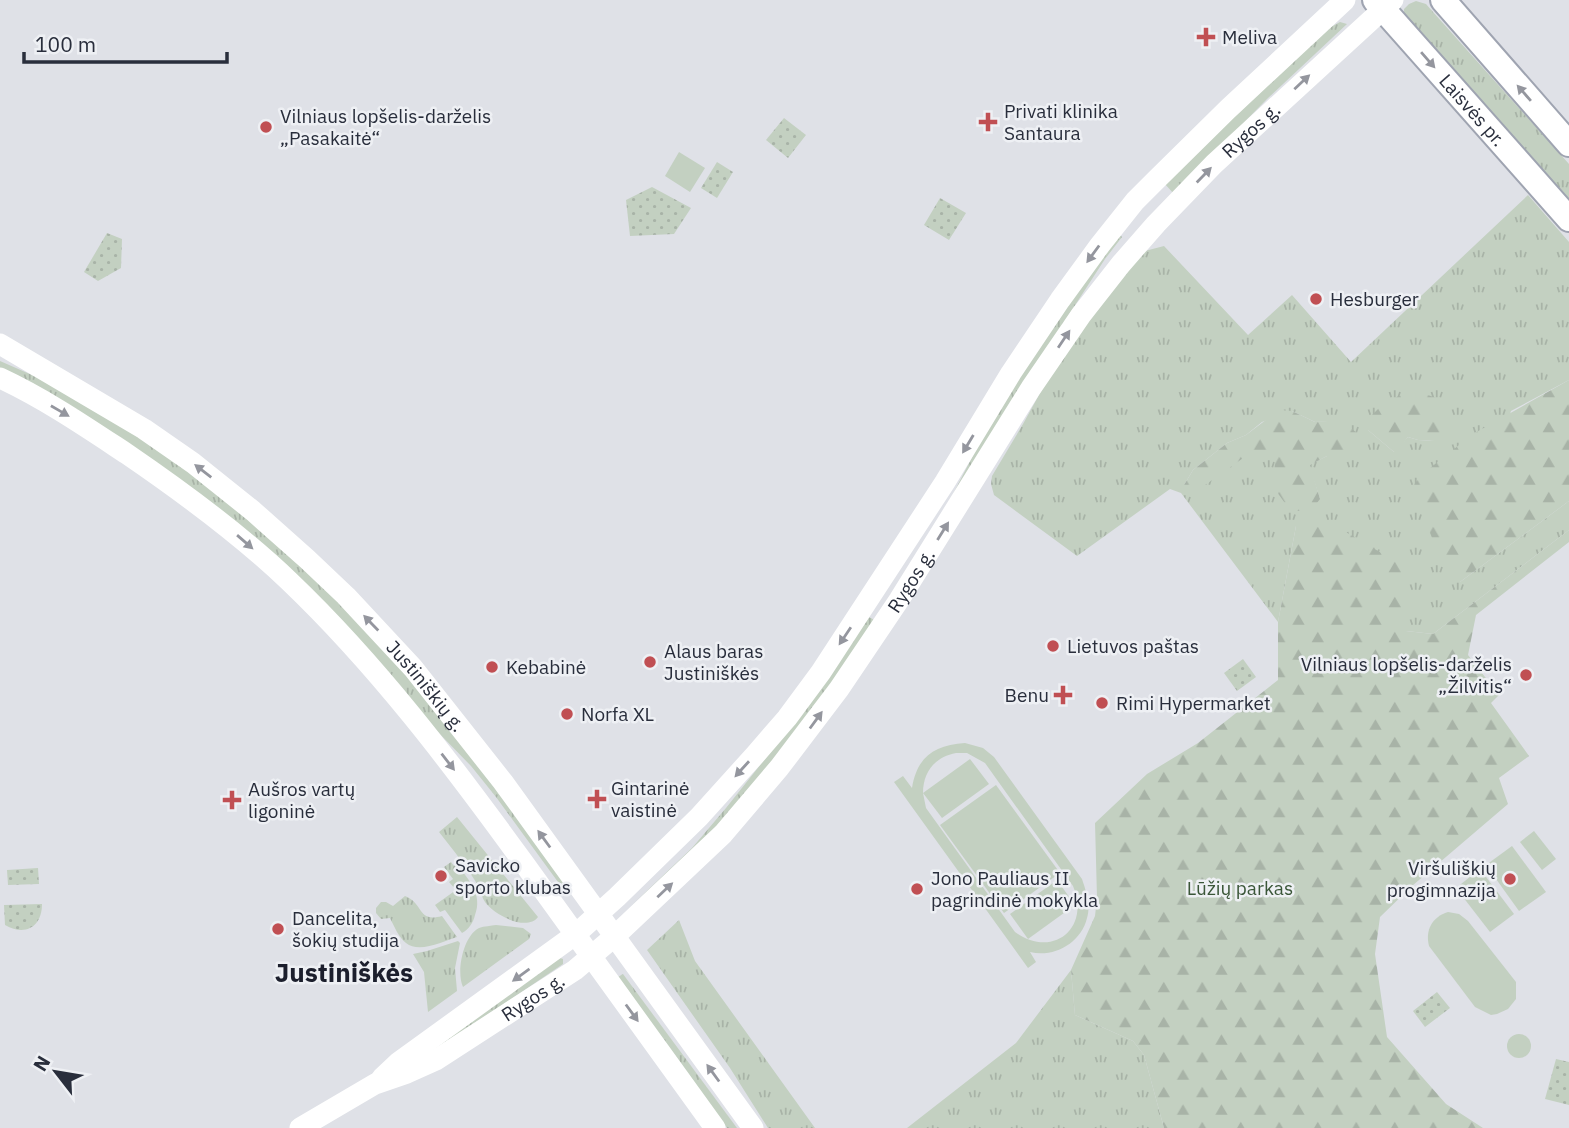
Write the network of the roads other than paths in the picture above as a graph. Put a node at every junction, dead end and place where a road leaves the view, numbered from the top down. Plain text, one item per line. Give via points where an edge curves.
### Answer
1 (1345, 0) edge
2 (1443, 0) edge
3 (1384, 3) edge
4 (1569, 144) edge
5 (1569, 219) edge
6 (0, 344) edge
7 (0, 378) edge
8 (598, 914) junction
9 (576, 934) junction
10 (615, 936) junction
11 (592, 957) junction
12 (375, 1084) junction
13 (300, 1128) edge
14 (715, 1128) edge
15 (753, 1128) edge

1 -> 8 main road, Rygos g. via 1135,201 1060,300 787,718 699,817
4 -> 2 main road
3 -> 5 main road, Laisvės pr.
10 -> 3 main road, Rygos g. via 723,834 803,739 899,600 1038,377 1121,264 1214,164
8 -> 6 main road, Justiniškių g. via 413,667 307,559 193,463
7 -> 9 main road, Justiniškių g. via 83,424 160,476 290,581 406,708
8 - 9 main road, Rygos g.
8 - 10 main road, Justiniškių g.
9 - 11 main road, Justiniškių g.
9 -> 12 main road, Rygos g.
10 - 11 main road, Rygos g.
15 -> 10 main road, Justiniškių g.
11 - 12 main road, Rygos g. via 436,1060
11 -> 14 main road, Justiniškių g.
12 - 13 main road, Rygos g.

